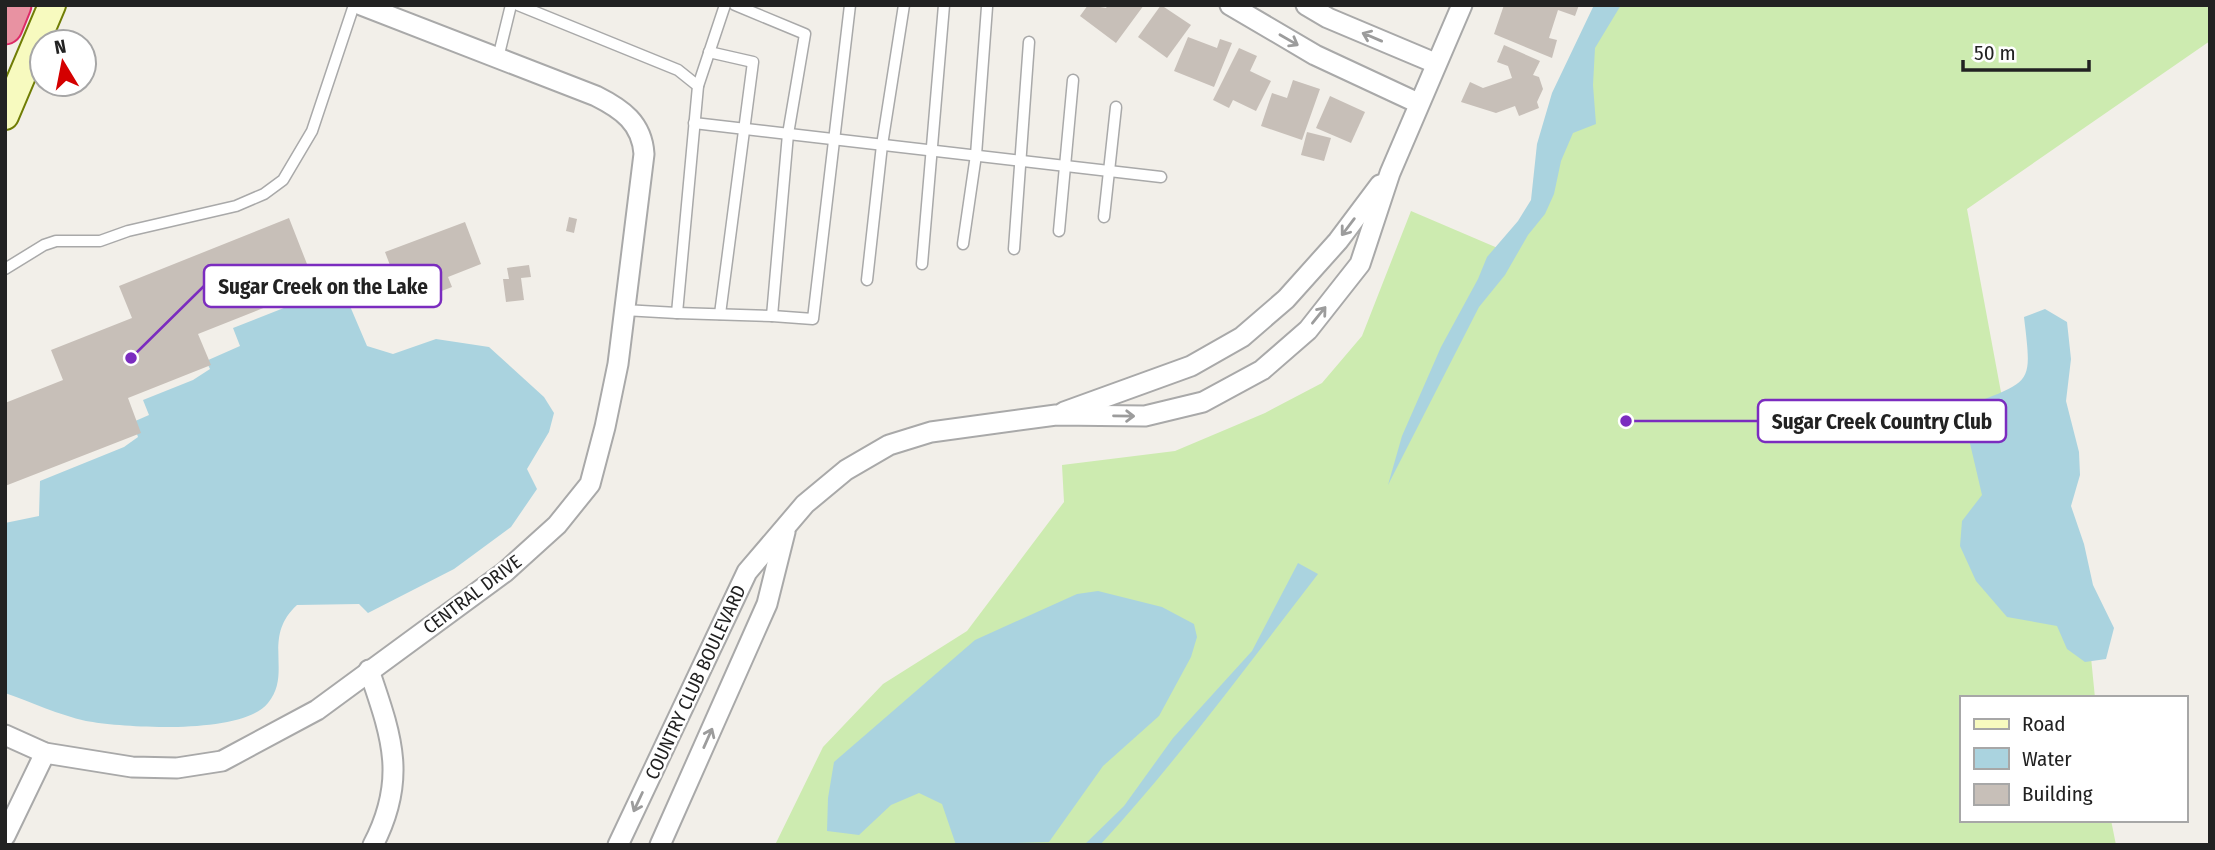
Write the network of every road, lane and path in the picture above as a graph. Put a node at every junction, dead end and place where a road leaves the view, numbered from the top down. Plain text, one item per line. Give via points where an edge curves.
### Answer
1 (14, 5) edge
2 (52, 5) edge
3 (355, 5) edge
4 (361, 5) edge
5 (511, 5) edge
6 (517, 5) edge
7 (725, 5) edge
8 (735, 5) edge
9 (850, 5) edge
10 (904, 5) edge
11 (944, 5) edge
12 (1230, 5) edge
13 (1306, 5) edge
14 (1461, 5) edge
15 (988, 6) edge
16 (5, 27) edge
17 (1029, 42) dead end
18 (709, 52) junction
19 (498, 58) junction
20 (1435, 63) junction
21 (1073, 80) dead end
22 (698, 86) junction
23 (1418, 103) junction
24 (1116, 107) dead end
25 (5, 116) edge
26 (694, 123) junction
27 (746, 129) junction
28 (788, 134) junction
29 (836, 140) junction
30 (882, 145) junction
31 (934, 151) junction
32 (976, 156) junction
33 (1022, 161) junction
34 (1066, 166) junction
35 (1110, 171) junction
36 (1390, 173) junction
37 (1161, 177) dead end
38 (1104, 217) dead end
39 (1059, 231) dead end
40 (963, 244) dead end
41 (1014, 249) dead end
42 (922, 264) dead end
43 (5, 269) edge
44 (867, 280) dead end
45 (624, 310) junction
46 (677, 313) junction
47 (720, 314) junction
48 (772, 316) junction
49 (1056, 415) junction
50 (786, 528) junction
51 (369, 670) junction
52 (5, 736) edge
53 (45, 753) junction
54 (5, 836) edge
55 (373, 845) edge
56 (618, 845) edge
57 (660, 845) edge

1 - 16 highway
2 - 25 main road
3 - 43 lane via 312,131 283,180 236,206 100,241 56,241
4 - 19 street
5 - 19 lane
6 - 22 lane via 678,70
7 - 18 lane
8 - 28 lane via 804,34
9 - 29 lane
10 - 30 lane
11 - 31 lane
12 -> 23 street via 1315,55
20 -> 13 street
14 - 20 street, COUNTRY CLUB BOULEVARD
15 - 32 lane
17 - 33 lane
18 - 22 lane
18 - 27 lane via 753,62
19 - 45 street, CENTRAL DRIVE via 613,104 638,128 644,154
20 - 23 street, COUNTRY CLUB BOULEVARD
21 - 34 lane
22 - 26 lane
23 - 36 street, COUNTRY CLUB BOULEVARD
24 - 35 lane
26 - 27 lane
26 - 46 lane
27 - 28 lane
27 - 47 lane
28 - 29 lane
28 - 48 lane
29 - 30 lane
29 - 48 lane via 813,319
30 - 31 lane
30 - 44 lane
31 - 32 lane
31 - 42 lane
32 - 33 lane
32 - 40 lane
33 - 34 lane
33 - 41 lane
34 - 35 lane
34 - 39 lane
35 - 37 lane
35 - 38 lane
36 -> 49 street, COUNTRY CLUB BOULEVARD via 1286,299 1242,337 1191,366
49 -> 36 street, COUNTRY CLUB BOULEVARD via 1145,416 1203,402 1262,370 1308,330 1360,264
45 - 46 lane
45 - 51 street, CENTRAL DRIVE via 618,364 590,484 557,526 505,572
46 - 47 lane
47 - 48 lane
49 - 50 street, COUNTRY CLUB BOULEVARD via 931,432 889,445 845,470 805,504
50 -> 56 street, COUNTRY CLUB BOULEVARD via 747,572
57 -> 50 street, COUNTRY CLUB BOULEVARD via 767,604
51 - 53 street, CENTRAL DRIVE via 317,710 222,761 177,768 132,767
51 - 55 street via 393,740 394,779
52 - 53 street, CENTRAL DRIVE
53 - 54 street

